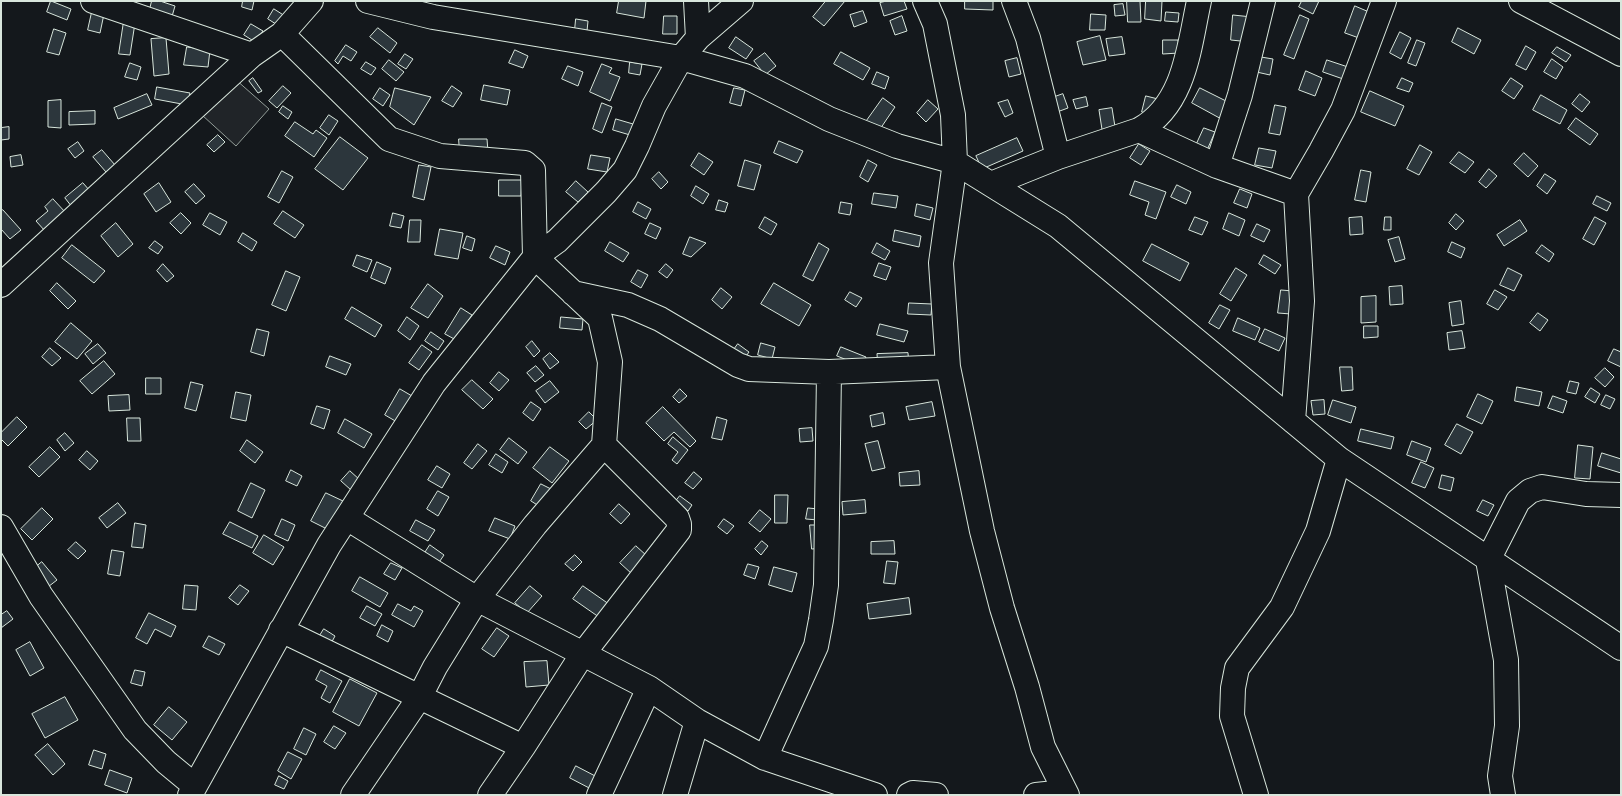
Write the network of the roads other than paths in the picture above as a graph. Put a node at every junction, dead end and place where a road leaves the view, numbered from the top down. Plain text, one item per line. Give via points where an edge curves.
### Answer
1 (93, 1) edge
2 (311, 1) edge
3 (368, 1) edge
4 (696, 1) edge
5 (741, 1) edge
6 (925, 1) edge
7 (1014, 1) edge
8 (1199, 1) edge
9 (1263, 1) edge
10 (1384, 1) edge
11 (1521, 1) edge
12 (282, 34) junction
13 (698, 38) junction
14 (1621, 54) edge
15 (252, 55) junction
16 (681, 58) junction
17 (1139, 130) junction
18 (1058, 158) junction
19 (955, 162) junction
20 (1217, 166) junction
21 (991, 184) junction
22 (1296, 194) junction
23 (535, 258) junction
24 (1, 285) edge
25 (571, 292) junction
26 (948, 367) junction
27 (828, 372) junction
28 (1293, 421) junction
29 (604, 445) junction
30 (1339, 459) junction
31 (1621, 495) edge
32 (347, 518) junction
33 (1, 528) edge
34 (1488, 560) junction
35 (477, 599) junction
36 (281, 630) junction
37 (1621, 648) edge
38 (582, 655) junction
39 (649, 688) junction
40 (419, 698) junction
41 (697, 721) junction
42 (523, 747) junction
43 (765, 758) junction
44 (192, 790) edge
45 (1066, 793) edge
46 (353, 795) edge
47 (490, 795) edge
48 (599, 795) edge
49 (675, 795) edge
50 (874, 795) edge
51 (909, 795) edge
52 (936, 795) edge
53 (1036, 795) edge
54 (1256, 795) edge
55 (1503, 795) edge

1 - 15 street
2 - 12 street
3 - 16 street via 433,17
4 - 13 street
5 - 13 street
6 - 19 street via 935,24 953,115
7 - 18 street via 1028,38
8 - 17 street via 1178,87 1164,110 1151,124
9 - 20 street via 1240,95
10 - 22 street via 1342,110
11 - 14 street
12 - 15 street
12 - 23 street via 389,139 440,156 530,166 533,170
13 - 16 street
15 - 24 street
16 - 19 street via 745,76 829,119 897,146
16 - 23 street via 654,106 625,170 557,241
17 - 18 street
17 - 20 street
18 - 21 street
19 - 21 street
19 - 26 street via 941,263
20 - 22 street
21 - 28 street via 1058,226
22 - 28 street via 1302,301
23 - 25 street
23 - 32 street via 434,383
25 - 27 street via 628,305 660,319 749,370
25 - 29 street via 600,318 607,345 610,362
26 - 27 street
26 - 45 street via 1002,608 1043,747
27 - 43 street via 826,584 821,620 816,646
28 - 30 street
29 - 35 street
29 - 38 street via 677,518 679,530
30 - 34 street
30 - 54 street via 1318,531 1282,607 1238,668 1233,688 1232,716
31 - 34 street via 1586,494 1542,487 1530,492 1518,501
32 - 35 street
32 - 36 street
33 - 44 street via 42,596 135,730
34 - 37 street
34 - 55 street via 1506,660 1507,726 1500,776
35 - 38 street
35 - 40 street
36 - 40 street
36 - 44 street
38 - 39 street
38 - 42 street
39 - 41 street
39 - 48 street
40 - 42 street
40 - 46 street
41 - 43 street
41 - 49 street
42 - 47 street
43 - 50 street
45 - 53 street
51 - 52 street

